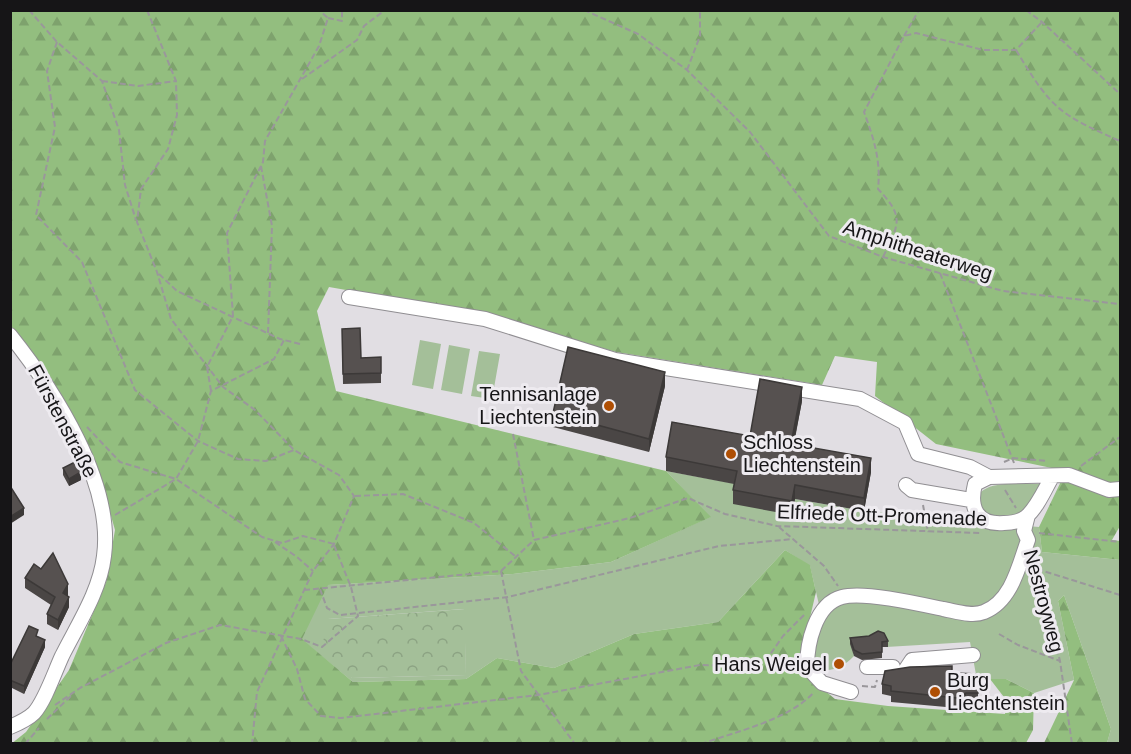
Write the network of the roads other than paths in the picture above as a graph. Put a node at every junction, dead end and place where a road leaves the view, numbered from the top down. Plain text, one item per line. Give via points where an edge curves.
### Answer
1 (349, 297) dead end
2 (10, 335) edge
3 (989, 477) junction
4 (1052, 477) junction
5 (906, 485) dead end
6 (1120, 489) edge
7 (971, 500) junction
8 (1026, 526) junction
9 (973, 655) dead end
10 (867, 667) dead end
11 (855, 689) road end
12 (10, 727) edge

1 - 3 street via 485,319 615,360 860,399 905,423 918,454 970,467
2 - 12 street, Fürstenstraße via 34,365 73,432 97,485 106,531 96,588 34,713
3 - 4 street
3 - 7 street via 975,484
4 - 6 street via 1069,475 1108,490
4 - 8 street
5 - 7 street via 912,490
7 - 8 street via 980,517 991,524 1017,522
8 - 11 street via 1013,584 997,604 982,613 967,614 891,599 842,597 829,606 813,626 807,667 822,683
9 - 10 street via 912,660 900,668

